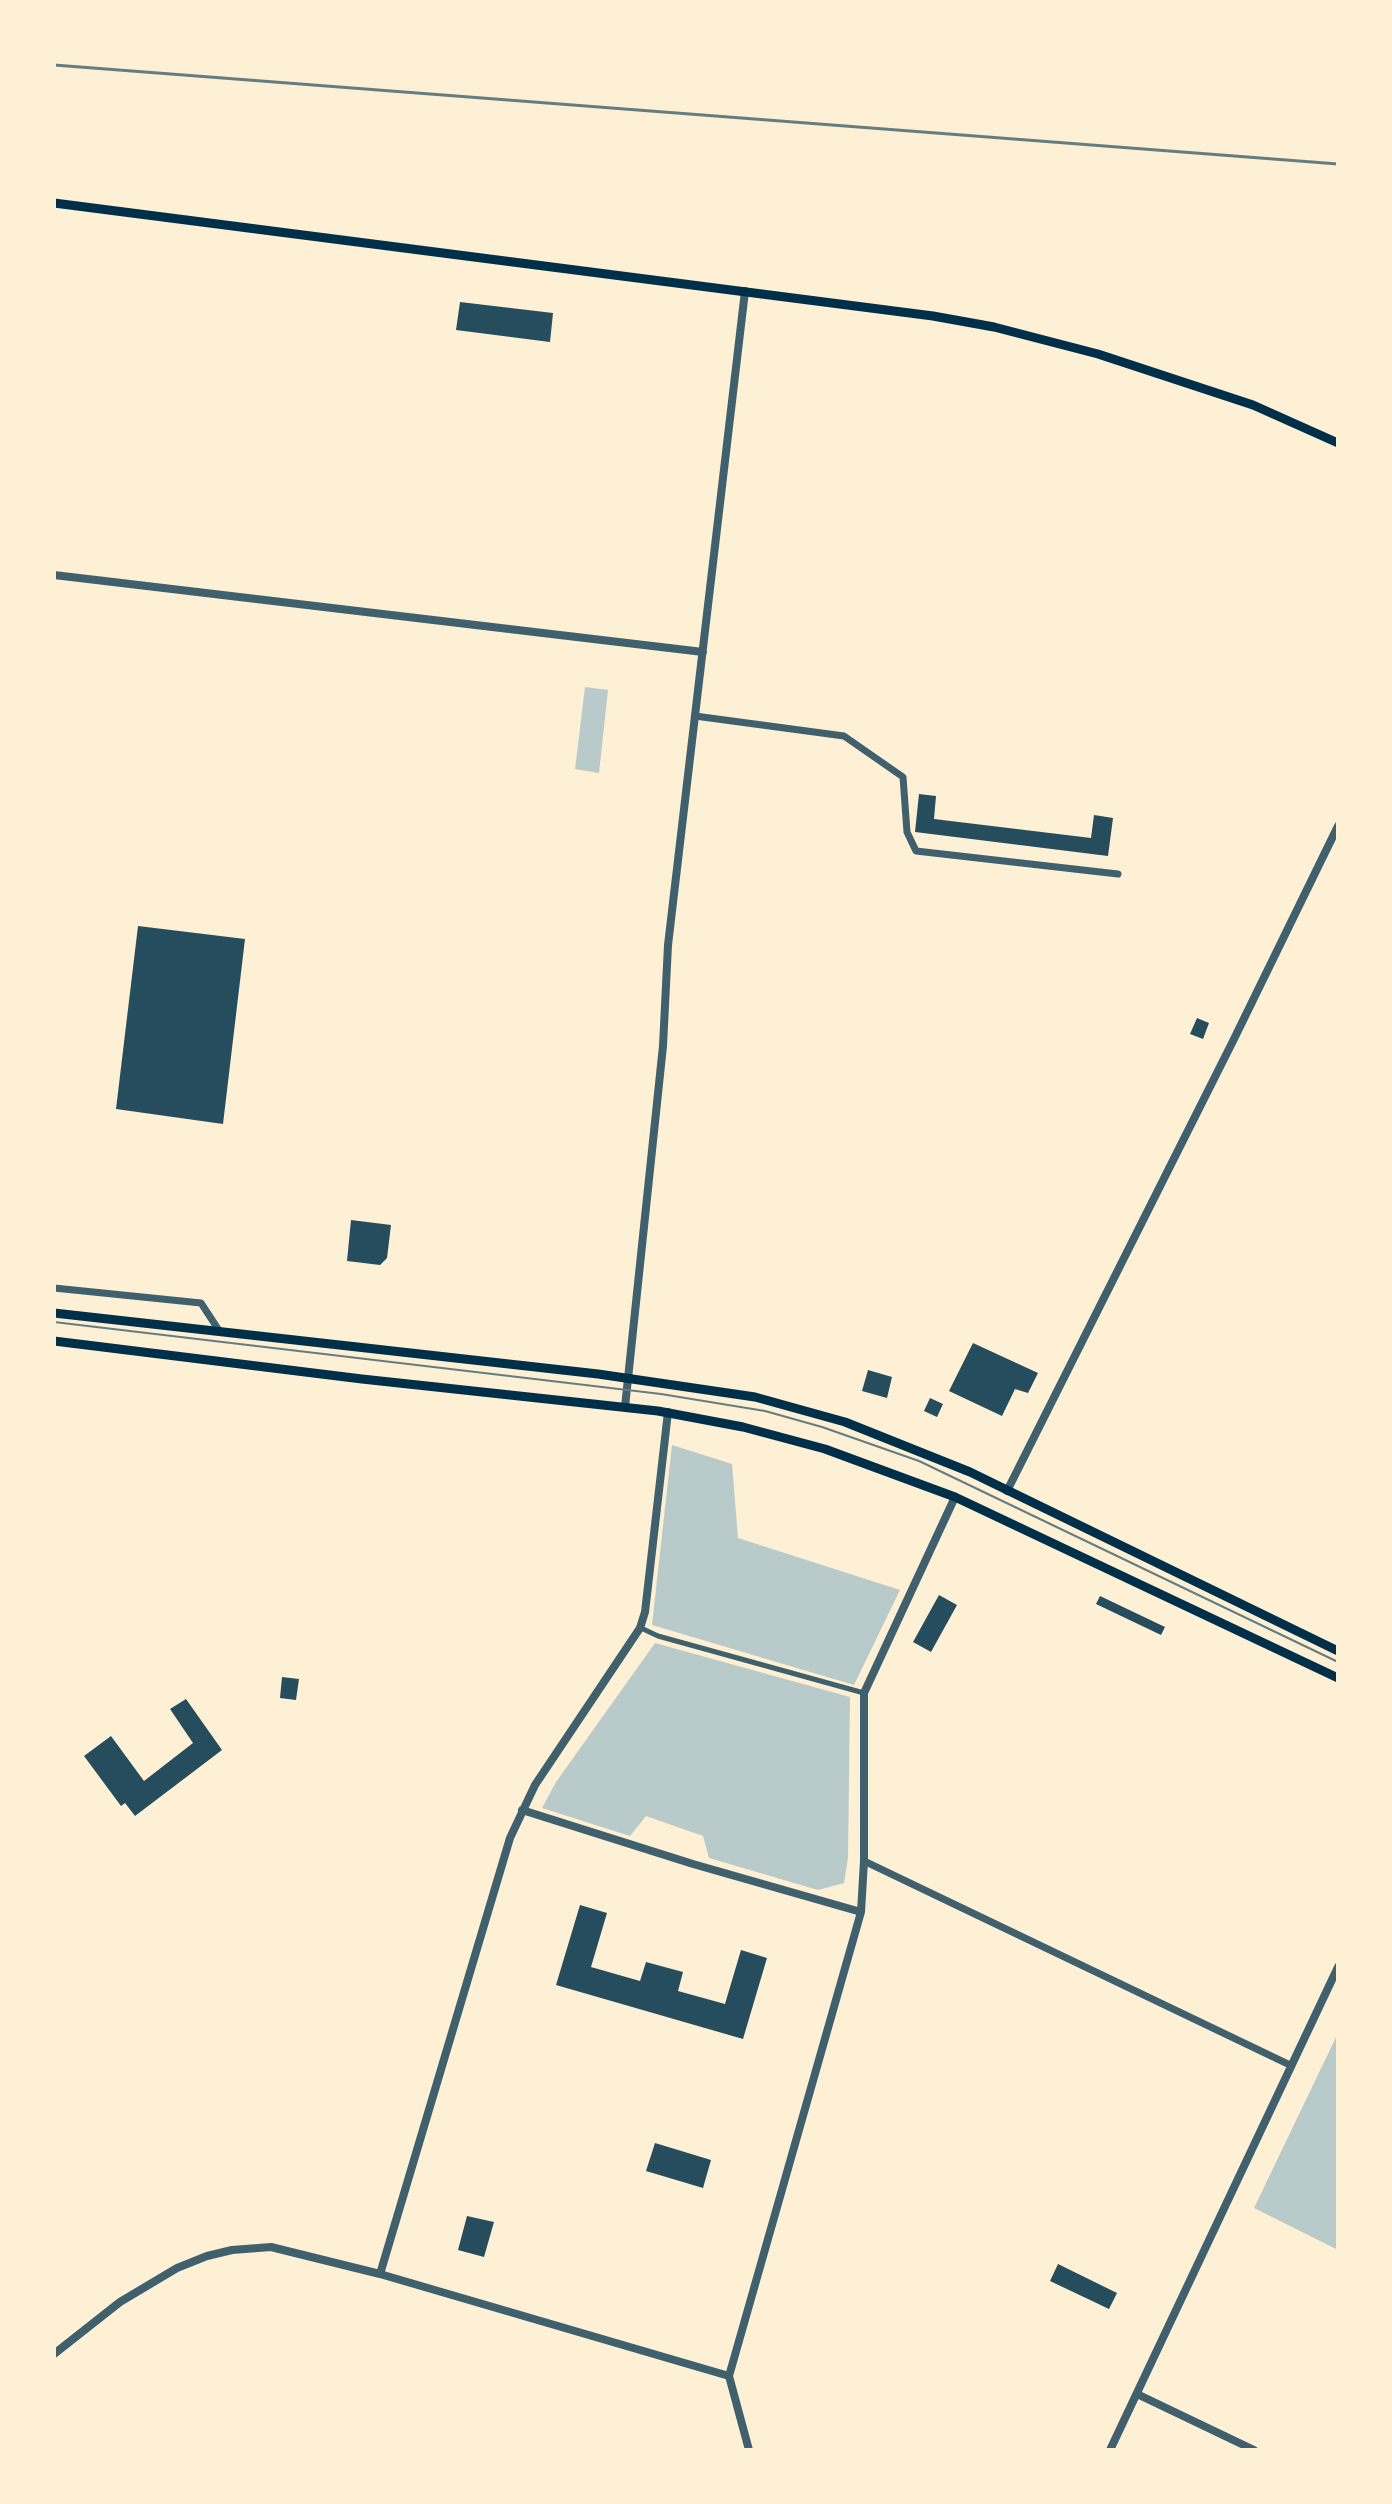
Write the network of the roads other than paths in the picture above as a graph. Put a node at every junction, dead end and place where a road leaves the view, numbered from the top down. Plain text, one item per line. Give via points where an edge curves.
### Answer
1 (54, 203) edge
2 (745, 291) junction
3 (1338, 443) edge
4 (54, 575) edge
5 (703, 652) junction
6 (695, 716) junction
7 (1337, 832) edge
8 (1118, 874) dead end
9 (54, 1288) edge
10 (54, 1313) edge
11 (220, 1332) junction
12 (54, 1341) edge
13 (629, 1378) junction
14 (625, 1407) junction
15 (668, 1412) junction
16 (1007, 1491) junction
17 (955, 1497) junction
18 (640, 1628) junction
19 (1338, 1651) edge
20 (1338, 1678) edge
21 (864, 1693) junction
22 (522, 1810) junction
23 (864, 1861) junction
24 (861, 1912) junction
25 (1338, 1967) edge
26 (1290, 2065) junction
27 (380, 2274) junction
28 (54, 2354) edge
29 (729, 2376) junction
30 (1137, 2394) junction
31 (749, 2450) edge
32 (1110, 2450) edge
33 (1254, 2450) edge

1 - 2 main road
2 - 3 main road via 933,316 1068,345 1253,405
2 - 5 street
4 - 5 street
5 - 6 street
6 - 8 street via 844,736 903,777 907,832 916,851
6 - 13 street via 668,945 663,1046
7 - 16 street
9 - 11 street via 201,1303
10 - 11 main road
11 - 13 main road
12 - 14 main road
13 - 14 street
13 - 16 main road via 755,1397 845,1422
14 - 15 main road
15 - 17 main road via 825,1449
15 - 18 street
16 - 19 main road
17 - 20 main road
17 - 21 street
18 - 21 street
18 - 22 street
21 - 23 street
22 - 24 street
22 - 27 street
23 - 24 street
23 - 26 street
24 - 29 street
25 - 26 street
26 - 30 street
27 - 28 street via 271,2247 217,2253 177,2268 120,2302
27 - 29 street
29 - 31 street
30 - 32 street
30 - 33 street

